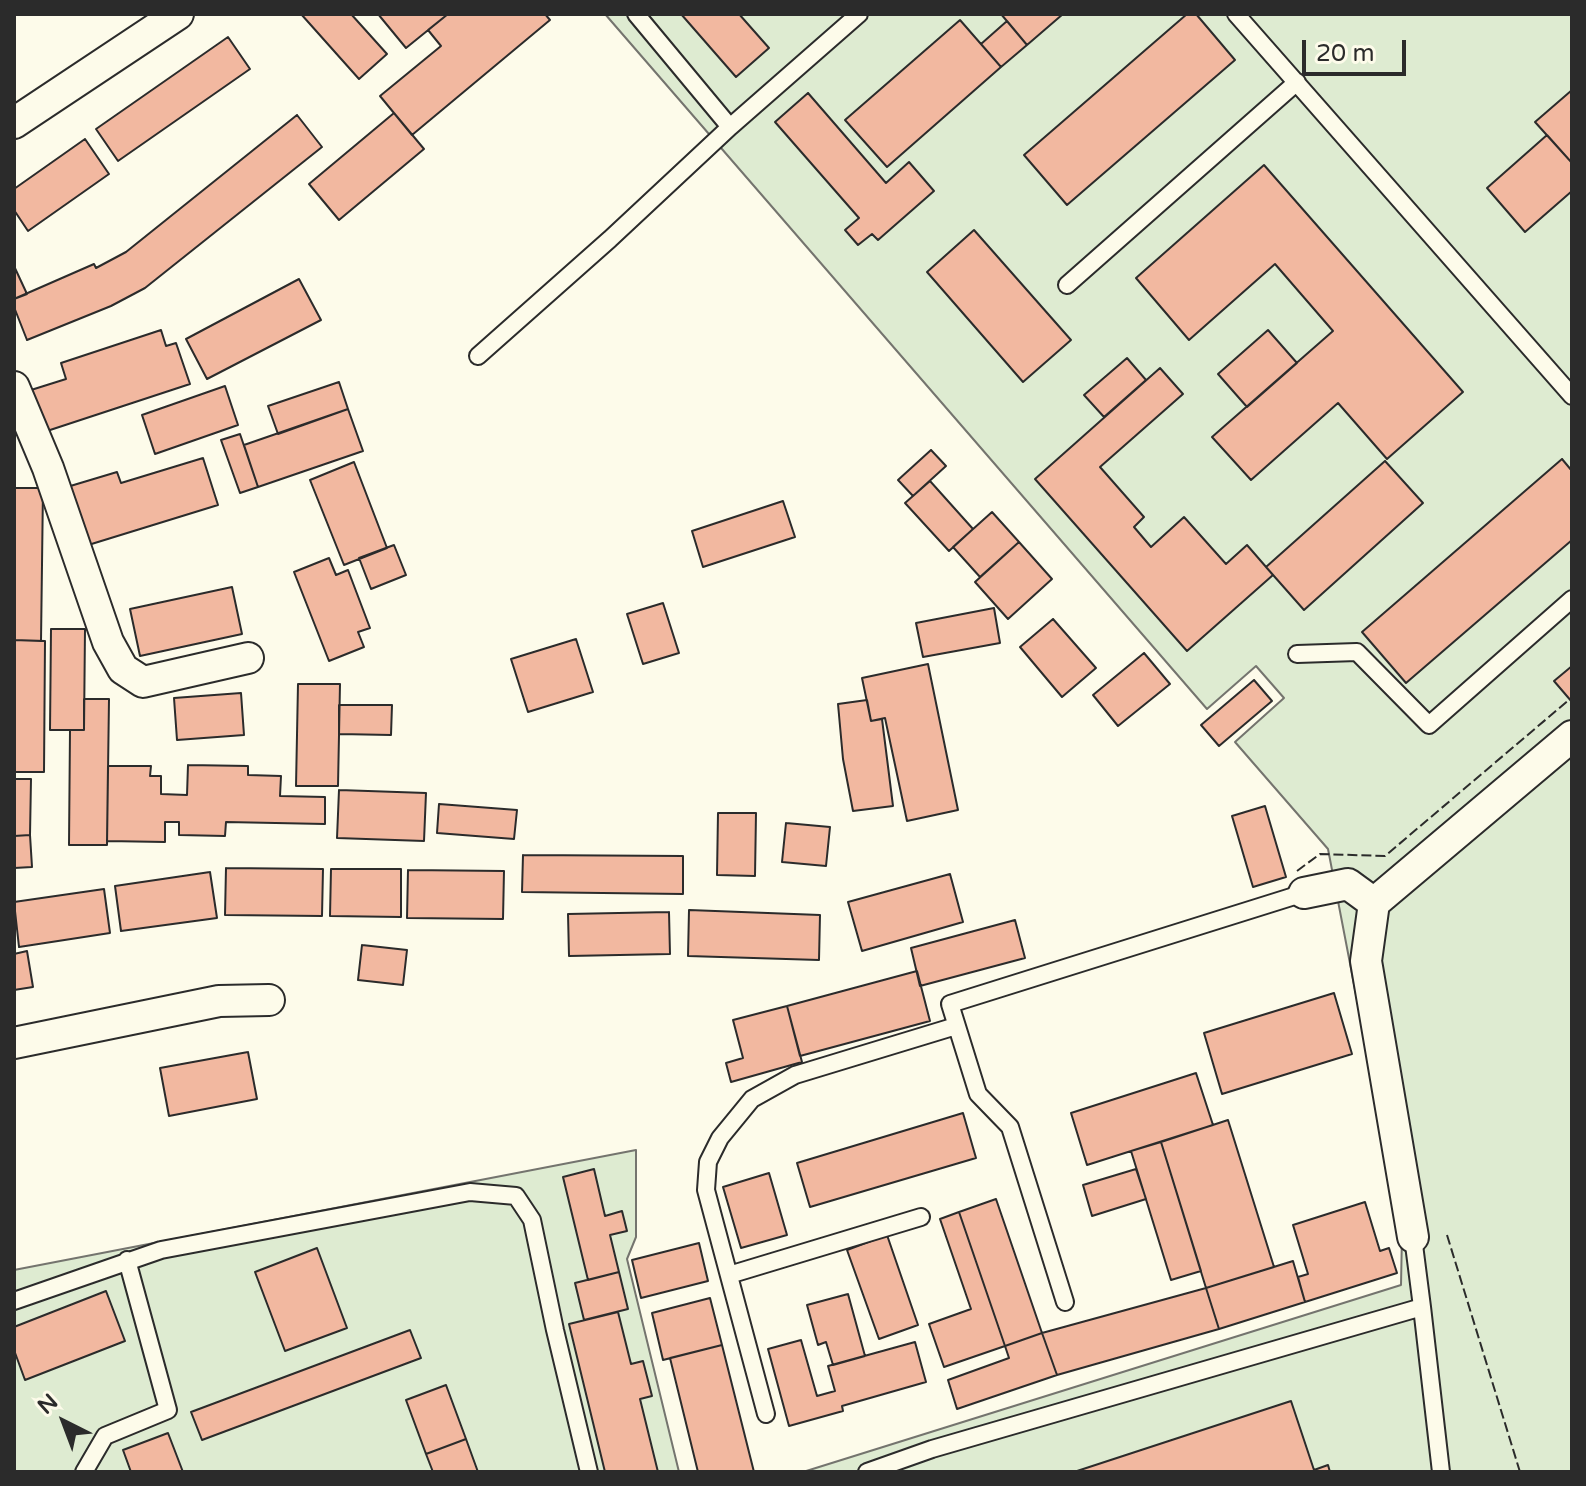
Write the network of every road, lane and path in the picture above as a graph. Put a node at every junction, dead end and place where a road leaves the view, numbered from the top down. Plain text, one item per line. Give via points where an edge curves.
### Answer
1 (178, 14) edge
2 (636, 14) edge
3 (859, 14) edge
4 (1236, 14) edge
5 (1297, 82) junction
6 (14, 123) edge
7 (730, 127) junction
8 (1067, 285) dead end
9 (478, 356) dead end
10 (14, 387) edge
11 (1572, 396) edge
12 (1572, 599) edge
13 (1297, 654) dead end
14 (248, 658) dead end
15 (1572, 736) edge
16 (1304, 893) joint
17 (1374, 903) junction
18 (269, 1000) dead end
19 (956, 1026) junction
20 (14, 1043) edge
21 (921, 1217) dead end
22 (1413, 1237) joint
23 (127, 1260) junction
24 (729, 1275) junction
25 (14, 1301) edge
26 (1065, 1302) dead end
27 (1422, 1307) junction
28 (766, 1414) dead end
29 (906, 1466) edge
30 (84, 1472) edge
31 (589, 1472) edge
32 (867, 1472) edge
33 (1441, 1472) edge

1 - 6 street
2 - 7 lane
3 - 7 lane
4 - 5 lane
5 - 8 lane
5 - 11 lane
7 - 9 lane
10 - 14 street via 48,468 99,619 123,669 143,682
12 - 13 lane via 1429,725 1357,652
15 - 17 street
16 - 17 street via 1348,884
16 - 19 lane via 950,1004
17 - 22 street via 1366,961
18 - 20 street via 219,1001
19 - 24 lane via 795,1075 752,1099 708,1162 706,1190
19 - 26 lane via 978,1094 1010,1127
21 - 24 lane
22 - 27 lane
23 - 25 lane
23 - 30 lane via 168,1410 105,1436
23 - 31 lane via 470,1192 516,1196 532,1220
24 - 28 lane
27 - 29 lane via 1293,1342
27 - 33 lane
29 - 32 lane

